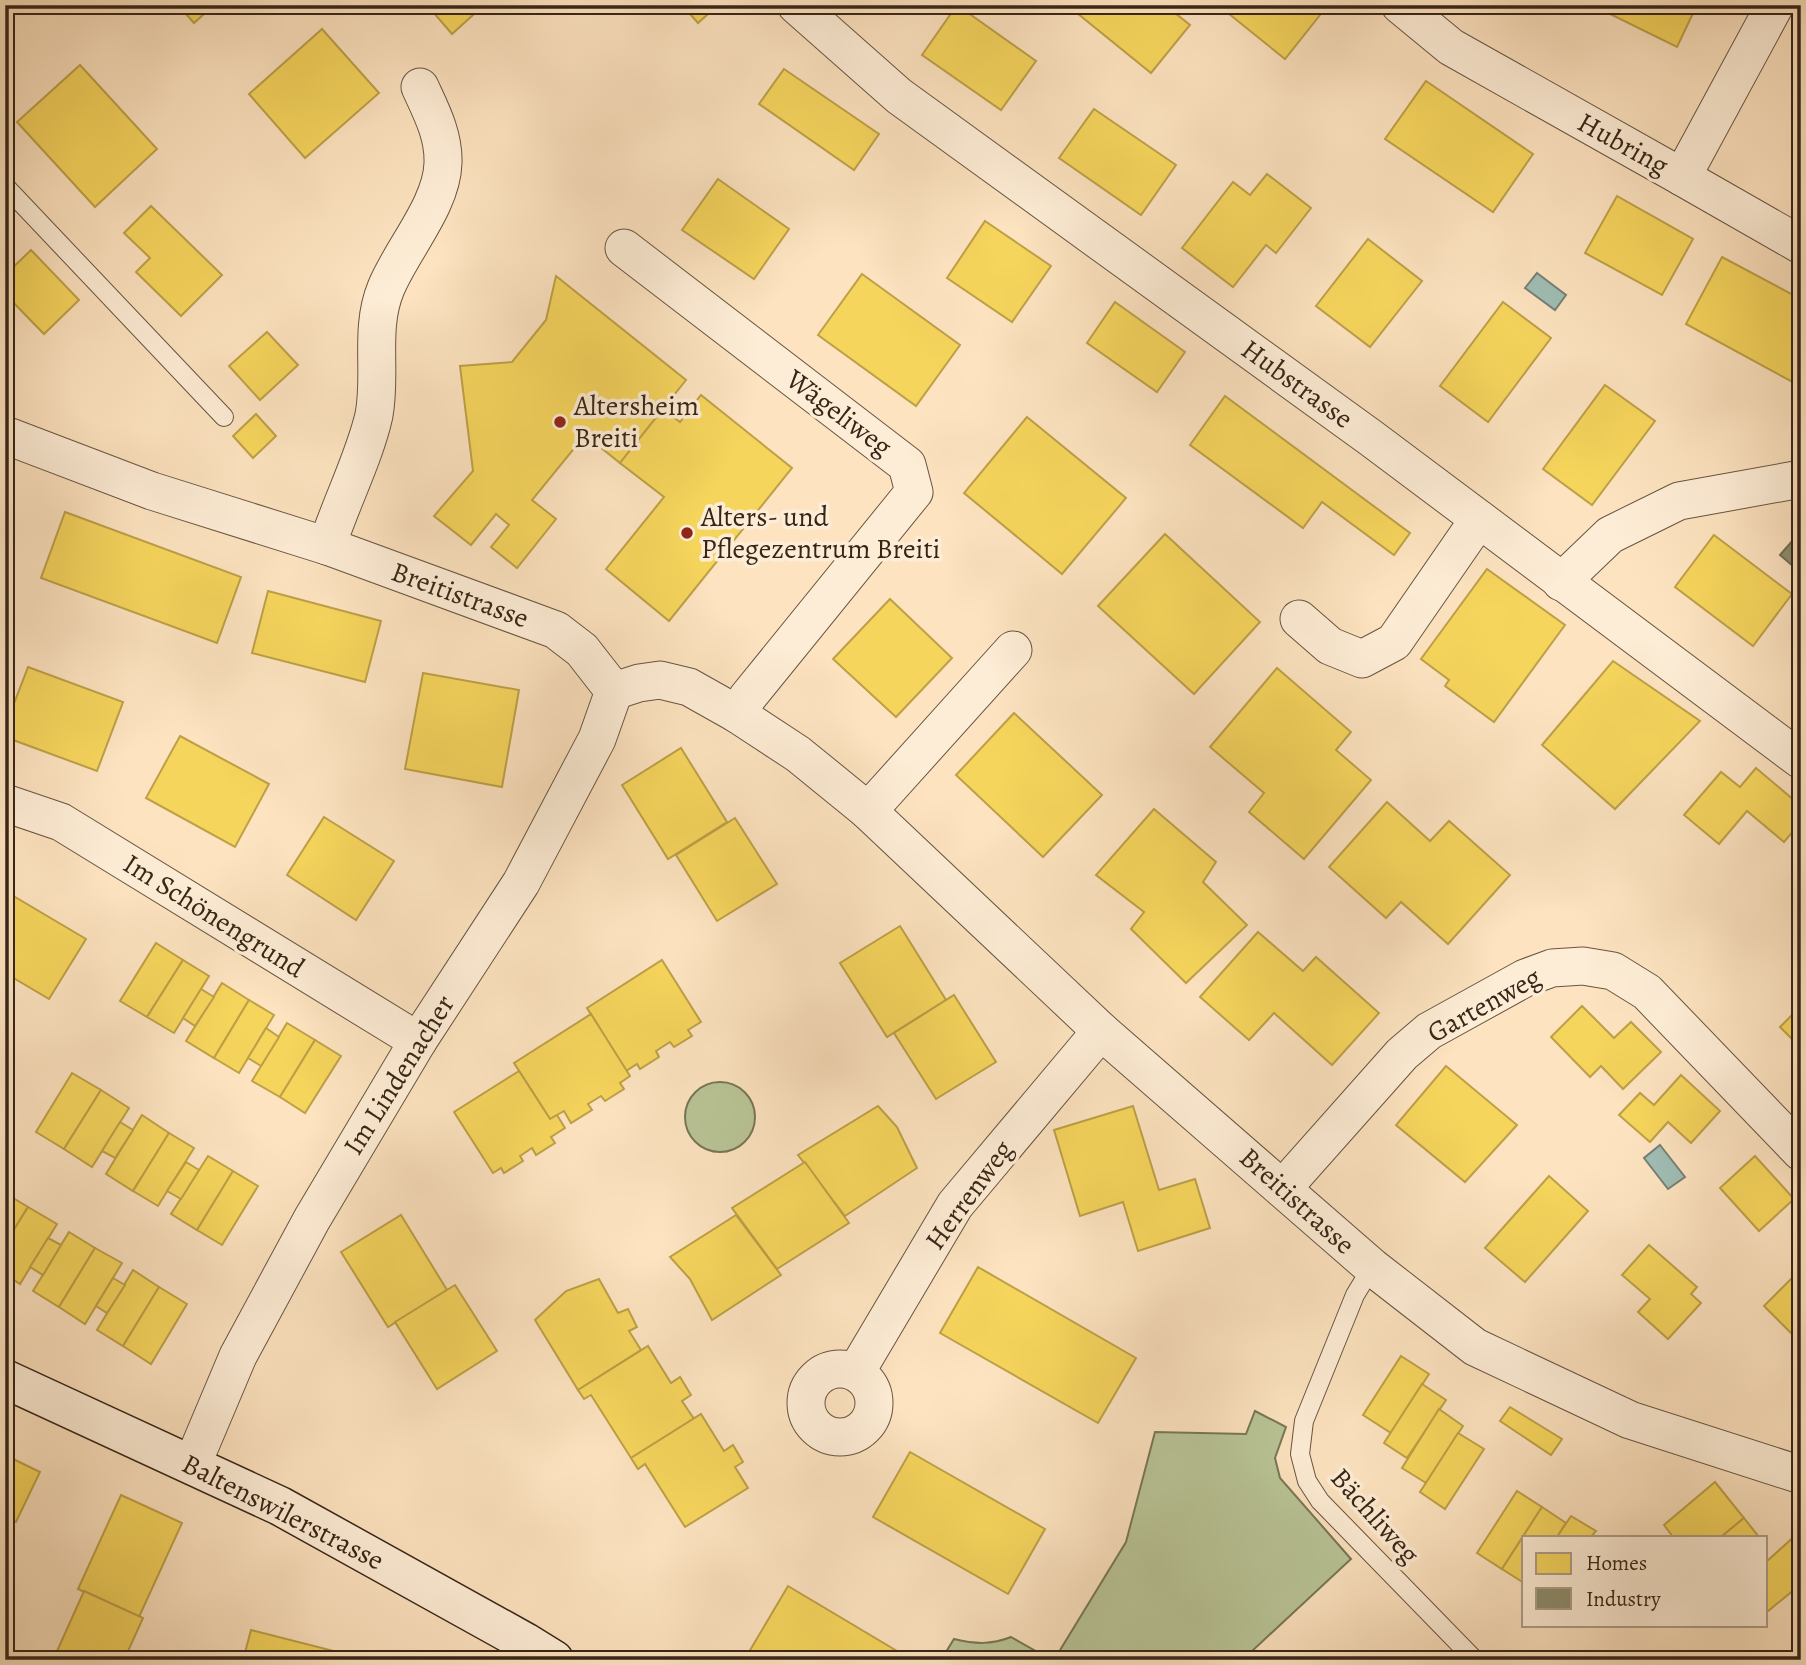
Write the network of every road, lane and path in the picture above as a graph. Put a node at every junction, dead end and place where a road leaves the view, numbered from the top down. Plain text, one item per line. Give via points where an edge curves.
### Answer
1 (1400, 5) edge
2 (1774, 5) edge
3 (809, 9) edge
4 (420, 87) dead end
5 (1682, 177) junction
6 (5, 186) edge
7 (1801, 245) edge
8 (624, 248) dead end
9 (224, 417) dead end
10 (5, 435) edge
11 (1801, 479) edge
12 (1479, 519) junction
13 (327, 546) junction
14 (1561, 582) junction
15 (1299, 619) dead end
16 (1013, 650) dead end
17 (614, 691) junction
18 (737, 714) junction
19 (1801, 760) edge
20 (5, 803) edge
21 (868, 811) junction
22 (1101, 1031) junction
23 (418, 1041) junction
24 (1801, 1152) edge
25 (1283, 1188) junction
26 (1372, 1268) junction
27 (856, 1373) dead end
28 (5, 1379) edge
29 (192, 1465) junction
30 (1801, 1475) edge
31 (554, 1660) edge
32 (1475, 1660) edge

1 - 5 street, Hubring via 1451,47
2 - 5 street, Hubring
3 - 12 street, Hubstrasse via 899,96
4 - 13 street via 439,129 443,164 433,204 385,289 376,326 373,416
5 - 7 street
6 - 9 lane
8 - 18 street, Wägeliweg via 907,465 914,492
10 - 13 street, Breitistrasse via 152,491
11 - 14 street via 1679,501 1610,535
12 - 14 street, Hubstrasse
12 - 15 street via 1394,642 1362,659 1330,646
13 - 17 street, Breitistrasse via 556,630 582,650
14 - 19 street, Hubstrasse
16 - 21 street
17 - 18 street, Breitistrasse via 660,680 689,687
17 - 23 street, Im Lindenacher via 597,739 521,883
18 - 21 street, Breitistrasse via 798,754
20 - 23 street, Im Schönengrund via 61,822
21 - 22 street, Breitistrasse
22 - 25 street, Breitistrasse
22 - 27 street, Herrenweg via 955,1205
23 - 29 street, Im Lindenacher via 312,1219 238,1356
24 - 25 street, Gartenweg via 1647,992 1613,971 1583,965 1552,968 1525,978 1429,1031 1402,1054
25 - 26 street, Breitistrasse
26 - 30 street, Breitistrasse via 1475,1347 1630,1420
26 - 32 lane, Bächliweg via 1355,1296 1304,1421 1300,1454 1307,1481 1320,1501
28 - 29 main road, Baltenswilerstrasse
29 - 31 main road, Baltenswilerstrasse via 280,1506

